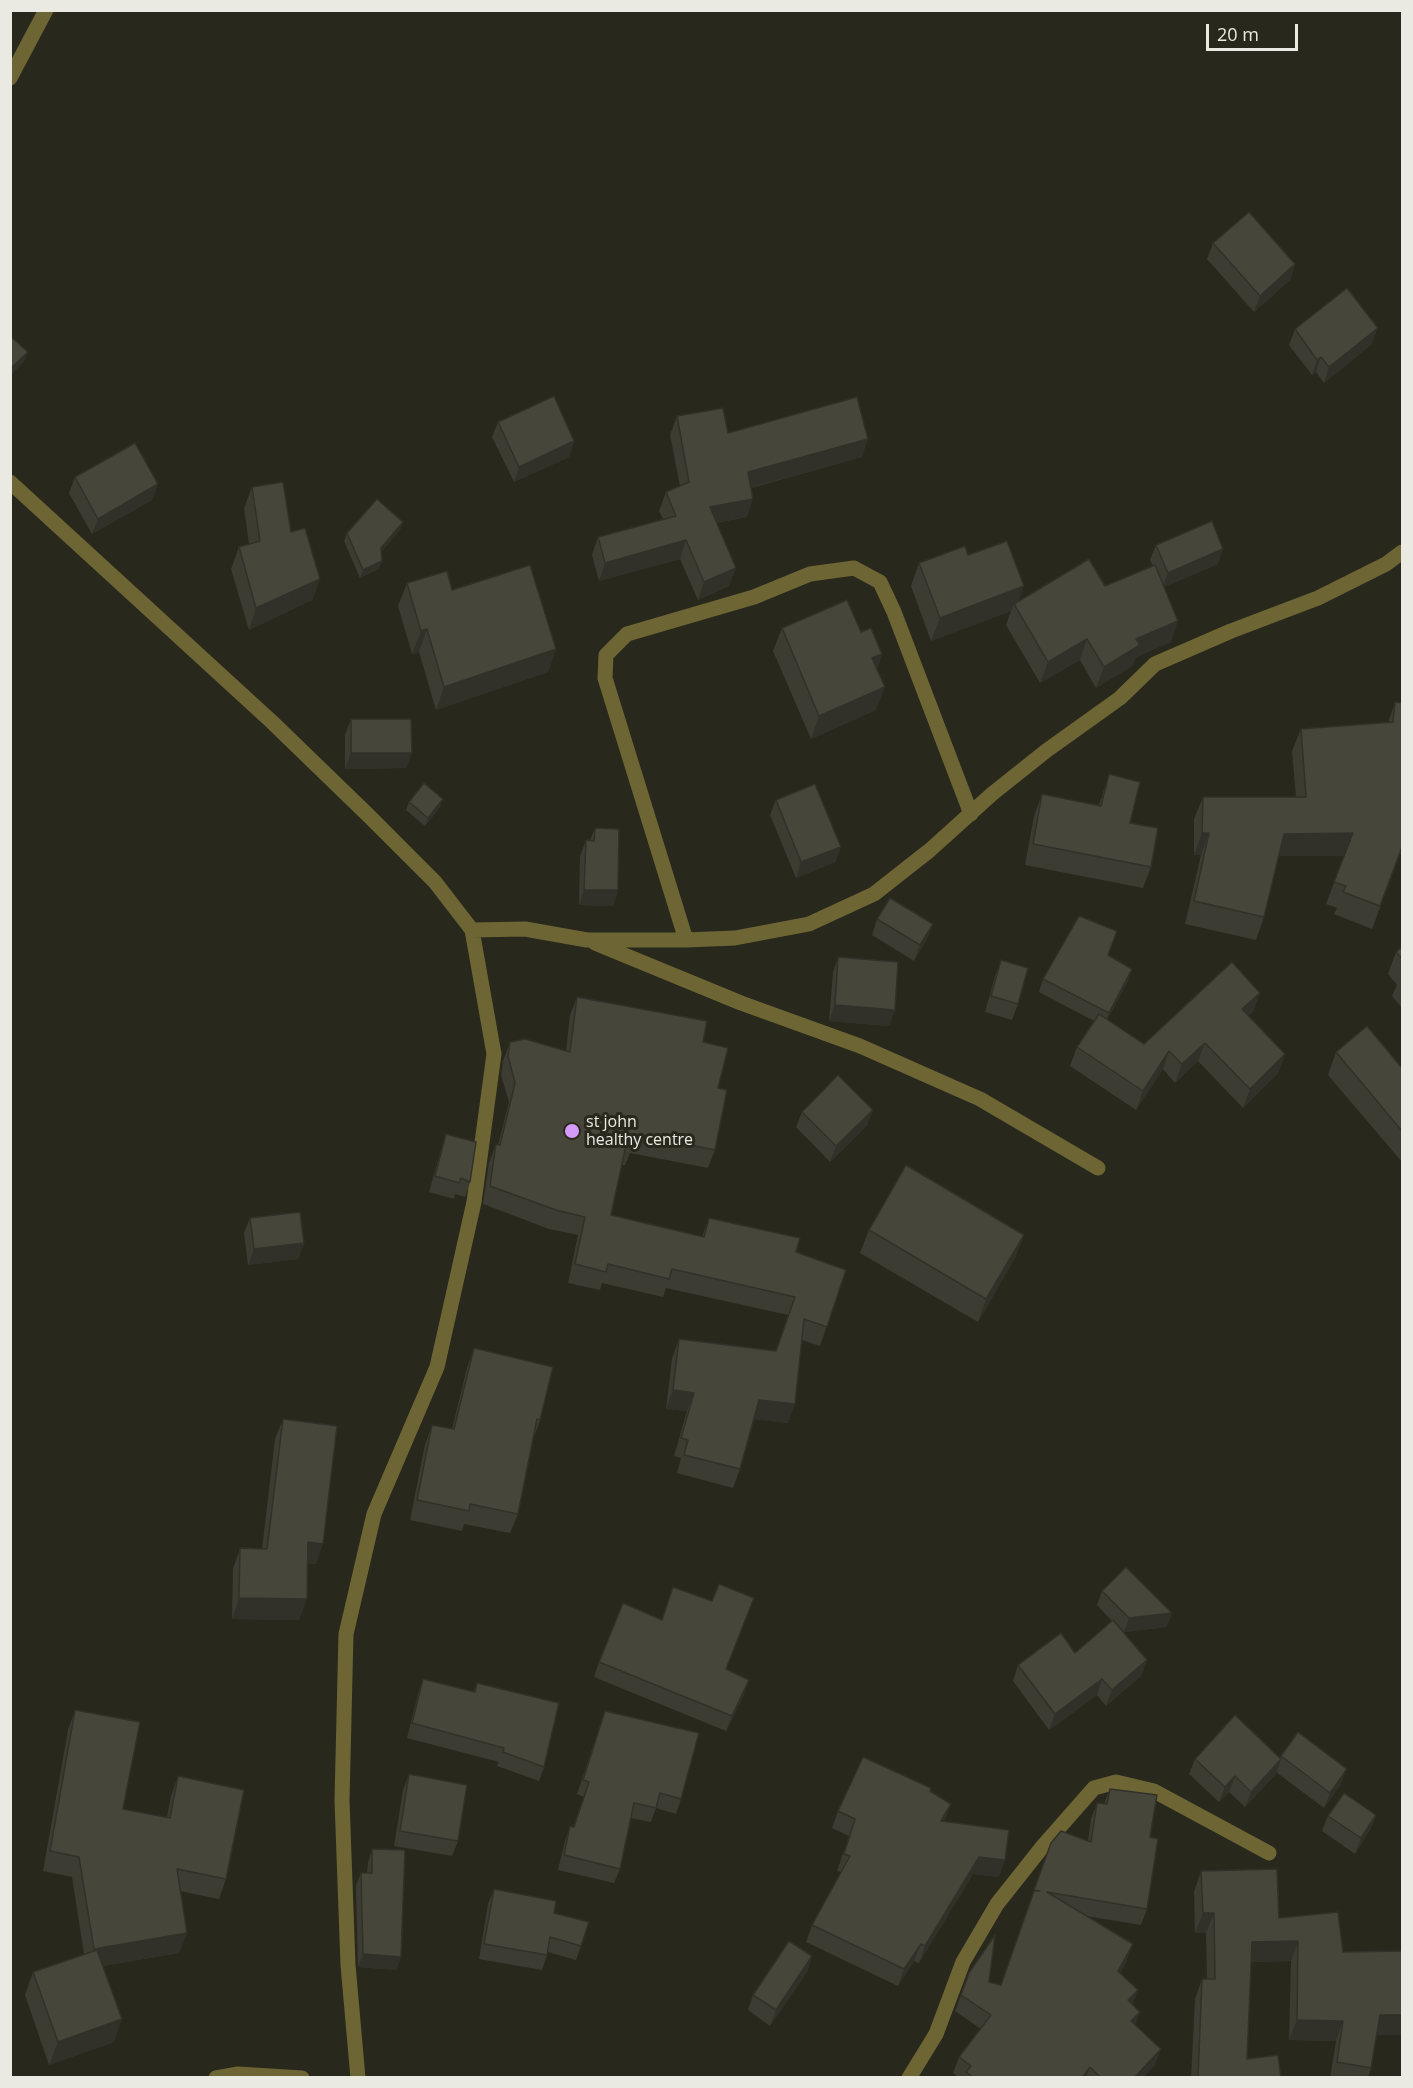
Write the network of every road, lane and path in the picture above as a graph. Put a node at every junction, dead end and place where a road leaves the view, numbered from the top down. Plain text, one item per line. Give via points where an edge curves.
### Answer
1 (46, 10) edge
2 (10, 78) edge
3 (10, 482) edge
4 (1402, 552) edge
5 (970, 813) junction
6 (472, 930) junction
7 (587, 940) junction
8 (686, 940) junction
9 (1098, 1168) dead end
10 (1269, 1853) dead end
11 (216, 2078) edge
12 (302, 2078) edge
13 (358, 2078) edge
14 (909, 2078) edge

1 - 2 street
3 - 6 street via 336,784 435,882
4 - 5 street via 1318,598 1155,664 1120,698
5 - 8 street via 874,894 809,924 735,938
5 - 8 street via 880,582 854,568 810,574 754,597 627,634 606,655 605,678
6 - 7 street via 525,929
6 - 13 street via 494,1054 474,1202 437,1367 374,1514 346,1634 342,1800 348,1965
7 - 8 street
7 - 9 street via 860,1046 969,1095
10 - 14 street via 1154,1791 1116,1782 1094,1788 997,1904 963,1962 936,2034
11 - 12 street via 238,2074

